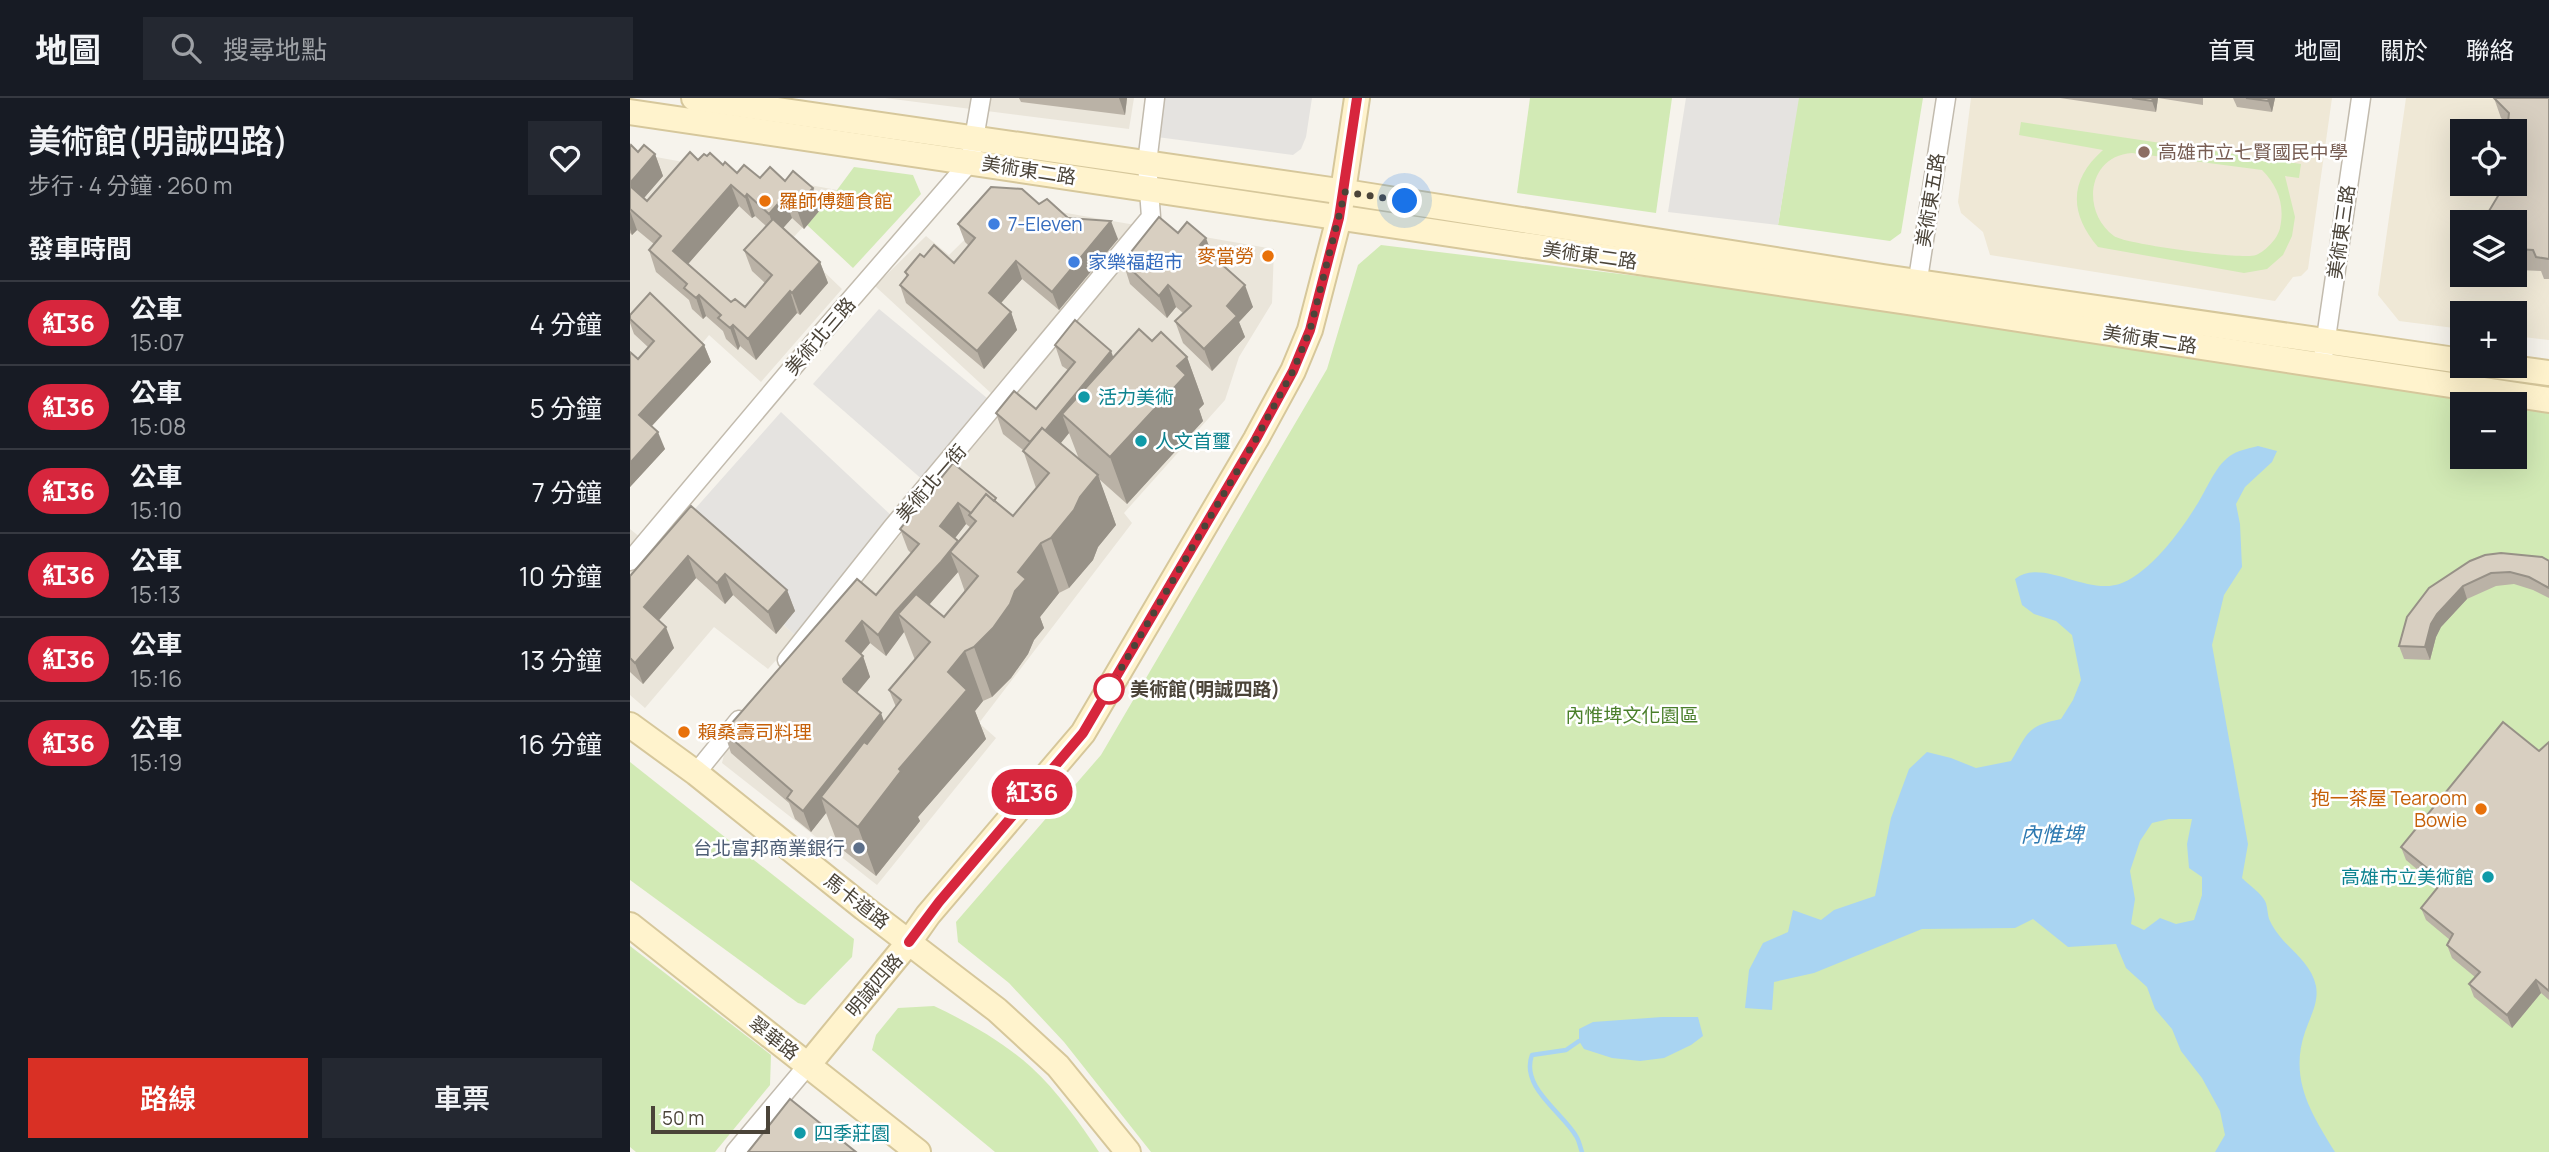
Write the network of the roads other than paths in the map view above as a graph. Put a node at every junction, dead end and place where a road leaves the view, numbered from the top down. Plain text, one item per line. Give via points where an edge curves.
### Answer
1 (694, 98) edge
2 (981, 98) edge
3 (1155, 98) edge
4 (1357, 98) edge
5 (1946, 98) edge
6 (2361, 98) edge
7 (630, 112) edge
8 (972, 150) junction
9 (1147, 163) junction
10 (1150, 188) junction
11 (1345, 192) junction
12 (1339, 218) junction
13 (1916, 292) junction
14 (2325, 340) junction
15 (2450, 359) edge
16 (2323, 365) junction
17 (2527, 370) edge
18 (2549, 373) edge
19 (2549, 400) edge
20 (630, 561) edge
21 (773, 678) edge
22 (748, 710) edge
23 (630, 725) edge
24 (696, 773) junction
25 (630, 925) edge
26 (909, 942) junction
27 (808, 1065) junction
28 (735, 1152) edge
29 (918, 1152) edge
30 (1128, 1152) edge

1 - 8 street, 美術東二路
2 - 8 street
3 - 9 street, 美術北一街
4 - 11 street, 明誠四路
5 - 13 street, 美術東五路
6 - 14 street, 美術東三路
7 - 8 street, 美術東二路
8 - 9 street, 美術東二路
8 - 10 street, 美術東二路
8 - 20 street, 美術北三路
9 - 10 street, 美術北一街
9 - 11 street, 美術東二路
10 - 12 street, 美術東二路
10 - 21 street, 美術北一街 via 1151,217
11 - 12 street, 明誠四路
11 - 13 street, 美術東二路
12 - 13 street, 美術東二路
12 - 26 street, 明誠四路 via 1310,330 1293,371 1083,733
13 - 14 street, 美術東二路
13 - 16 street, 美術東二路
14 - 15 street, 美術東二路
14 - 16 street, 美術東三路
16 - 19 street, 美術東二路
17 - 18 street
22 - 24 street
23 - 24 street, 馬卡道路
24 - 26 street, 馬卡道路
25 - 27 street, 翠華路
26 - 27 street, 明誠四路
26 - 30 street, 馬卡道路 via 997,1010 1058,1066
27 - 28 street
27 - 29 street, 翠華路

